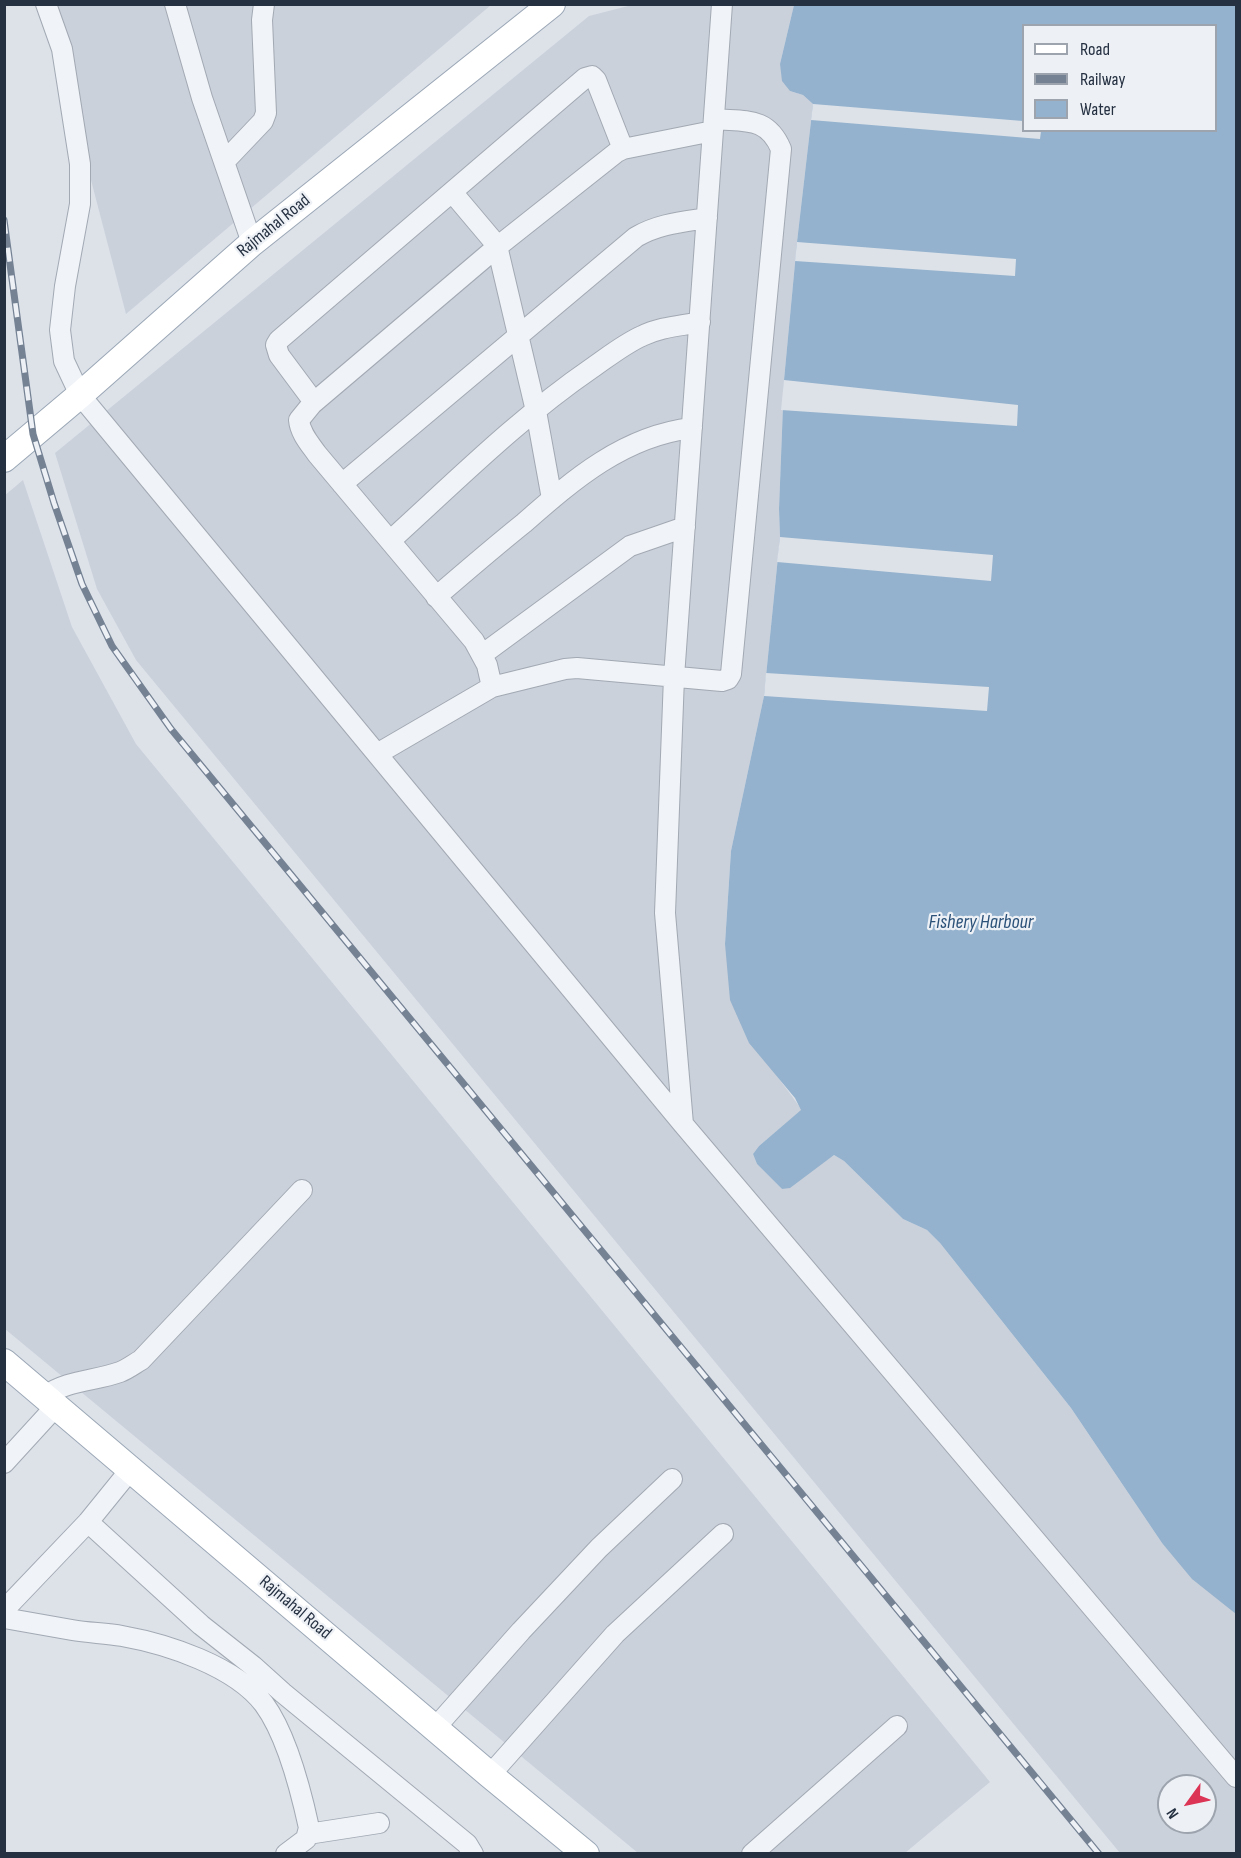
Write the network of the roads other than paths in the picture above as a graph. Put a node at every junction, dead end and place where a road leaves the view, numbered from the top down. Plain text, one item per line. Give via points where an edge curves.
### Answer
1 (46, 4) edge
2 (175, 4) edge
3 (264, 4) edge
4 (552, 4) edge
5 (722, 4) edge
6 (714, 125) junction
7 (623, 149) junction
8 (224, 162) junction
9 (452, 192) junction
10 (707, 218) junction
11 (252, 243) junction
12 (497, 247) junction
13 (700, 322) junction
14 (518, 335) junction
15 (80, 395) junction
16 (312, 404) junction
17 (536, 411) junction
18 (692, 429) junction
19 (4, 459) edge
20 (342, 484) junction
21 (552, 499) junction
22 (685, 527) junction
23 (390, 541) junction
24 (436, 597) junction
25 (483, 654) junction
26 (675, 677) junction
27 (492, 687) junction
28 (377, 754) junction
29 (683, 1124) junction
30 (302, 1190) dead end
31 (4, 1362) edge
32 (51, 1400) junction
33 (4, 1463) edge
34 (131, 1469) junction
35 (672, 1479) dead end
36 (88, 1522) junction
37 (723, 1534) dead end
38 (4, 1610) edge
39 (4, 1618) edge
40 (897, 1726) dead end
41 (435, 1728) junction
42 (490, 1775) junction
43 (1236, 1777) edge
44 (379, 1823) dead end
45 (308, 1834) junction
46 (286, 1854) edge
47 (473, 1854) edge
48 (586, 1854) edge
49 (752, 1854) edge

1 - 15 street via 62,49 80,164 80,204 60,330 64,361
2 - 8 street
3 - 8 street via 266,113 263,122
4 - 11 main road, Rajmahal Road
5 - 6 street
6 - 7 street
6 - 10 street
6 - 26 street via 759,123 771,131 781,149 732,674 722,681
7 - 9 street via 597,80 592,76
7 - 12 street
8 - 11 street
9 - 12 street
9 - 16 street via 279,340 276,350 309,392
10 - 13 street
10 - 14 street via 648,230
11 - 15 main road, Rajmahal Road
12 - 14 street
12 - 16 street
13 - 17 street via 658,330 630,342
13 - 18 street
14 - 17 street
14 - 20 street
15 - 19 main road, Rajmahal Road
15 - 28 street
16 - 20 street via 299,420 299,427
17 - 21 street
17 - 23 street
18 - 21 street via 668,431 634,443
18 - 22 street
20 - 23 street
21 - 24 street
22 - 25 street via 630,546
22 - 26 street
23 - 24 street
24 - 25 street
25 - 27 street
26 - 27 street via 571,669
26 - 29 street via 665,913
27 - 28 street
28 - 29 street
29 - 43 street
30 - 32 street via 141,1360 122,1371 55,1388
31 - 32 main road, Rajmahal Road
32 - 33 street
32 - 34 main road, Rajmahal Road
34 - 36 street
34 - 41 main road, Rajmahal Road
35 - 41 street via 599,1548
36 - 38 street
36 - 47 street via 201,1625 467,1844
37 - 42 street via 615,1634
39 - 45 street via 123,1636 171,1648 234,1677 265,1705 275,1724 286,1748
40 - 49 street
41 - 42 main road, Rajmahal Road
42 - 48 main road, Rajmahal Road
44 - 45 street
45 - 46 street

